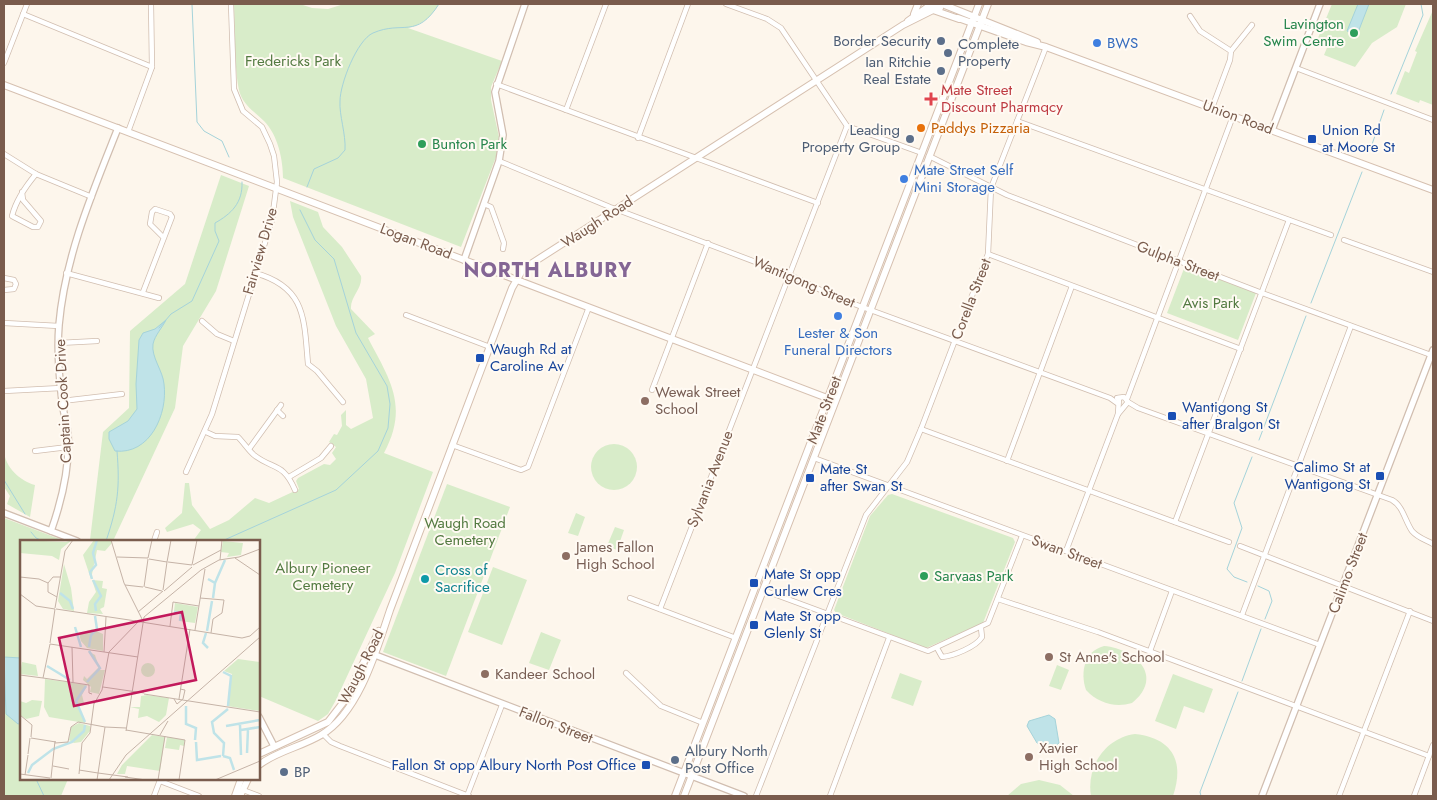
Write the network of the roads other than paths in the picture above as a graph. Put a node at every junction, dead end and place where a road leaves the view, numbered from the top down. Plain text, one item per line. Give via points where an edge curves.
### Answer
1 (27, 4) edge
2 (151, 4) edge
3 (231, 4) edge
4 (526, 4) edge
5 (606, 4) edge
6 (688, 4) edge
7 (726, 4) edge
8 (743, 4) edge
9 (918, 4) edge
10 (931, 4) edge
11 (942, 4) edge
12 (988, 4) edge
13 (1320, 4) edge
14 (977, 8) edge
15 (741, 10) junction
16 (23, 14) junction
17 (914, 15) junction
18 (1190, 16) dead end
19 (982, 19) junction
20 (959, 20) junction
21 (971, 24) junction
22 (903, 25) junction
23 (1252, 25) dead end
24 (979, 27) junction
25 (1044, 46) junction
26 (1231, 51) junction
27 (4, 63) edge
28 (152, 67) junction
29 (1296, 68) junction
30 (817, 80) junction
31 (496, 84) junction
32 (4, 85) edge
33 (1212, 108) junction
34 (566, 110) junction
35 (1233, 116) junction
36 (1433, 120) edge
37 (1017, 121) junction
38 (847, 126) junction
39 (118, 128) junction
40 (1272, 130) junction
41 (128, 132) junction
42 (638, 138) junction
43 (922, 153) junction
44 (4, 154) edge
45 (929, 156) junction
46 (695, 159) junction
47 (500, 160) junction
48 (36, 174) junction
49 (276, 188) junction
50 (991, 188) junction
51 (1205, 189) junction
52 (1433, 190) edge
53 (22, 192) junction
54 (92, 197) junction
55 (818, 203) junction
56 (484, 204) junction
57 (617, 209) junction
58 (1290, 220) junction
59 (1330, 235) dead end
60 (164, 238) junction
61 (1344, 240) dead end
62 (708, 243) junction
63 (503, 249) dead end
64 (988, 254) junction
65 (464, 260) junction
66 (1178, 261) junction
67 (1433, 272) edge
68 (66, 273) junction
69 (255, 273) junction
70 (790, 275) junction
71 (4, 278) edge
72 (516, 280) junction
73 (1072, 286) junction
74 (4, 290) edge
75 (143, 292) junction
76 (1262, 293) junction
77 (159, 298) dead end
78 (589, 307) junction
79 (864, 307) junction
80 (871, 310) junction
81 (406, 316) dead end
82 (1156, 318) junction
83 (202, 321) dead end
84 (4, 323) edge
85 (59, 326) junction
86 (1351, 326) junction
87 (672, 338) junction
88 (97, 341) dead end
89 (234, 341) junction
90 (955, 341) junction
91 (59, 343) junction
92 (490, 347) junction
93 (1241, 349) junction
94 (1432, 352) edge
95 (752, 370) junction
96 (1039, 372) junction
97 (61, 388) junction
98 (652, 390) dead end
99 (4, 391) edge
100 (122, 394) dead end
101 (831, 400) junction
102 (62, 401) junction
103 (343, 402) dead end
104 (1123, 402) junction
105 (281, 405) dead end
106 (277, 410) junction
107 (283, 416) dead end
108 (921, 429) junction
109 (206, 432) junction
110 (1208, 433) junction
111 (452, 445) junction
112 (331, 446) dead end
113 (68, 447) junction
114 (249, 449) junction
115 (35, 451) dead end
116 (326, 454) junction
117 (814, 458) junction
118 (330, 460) dead end
119 (1007, 461) junction
120 (1298, 466) junction
121 (186, 472) dead end
122 (289, 477) junction
123 (888, 487) junction
124 (295, 490) dead end
125 (1090, 491) junction
126 (1378, 495) junction
127 (4, 513) edge
128 (1175, 522) junction
129 (51, 531) junction
130 (157, 532) dead end
131 (1022, 536) junction
132 (74, 540) edge
133 (154, 540) edge
134 (1229, 542) dead end
135 (1433, 544) edge
136 (1240, 546) dead end
137 (1066, 552) junction
138 (1265, 555) junction
139 (1344, 584) junction
140 (763, 590) junction
141 (1172, 591) junction
142 (630, 598) dead end
143 (998, 599) junction
144 (660, 609) junction
145 (1410, 612) junction
146 (827, 614) junction
147 (1242, 615) junction
148 (1433, 621) edge
149 (981, 628) junction
150 (736, 638) junction
151 (889, 638) junction
152 (1320, 645) junction
153 (937, 648) junction
154 (1150, 651) junction
155 (372, 654) junction
156 (626, 673) dead end
157 (502, 705) junction
158 (1296, 707) junction
159 (260, 718) edge
160 (703, 723) junction
161 (265, 726) junction
162 (260, 729) edge
163 (1363, 731) junction
164 (323, 734) junction
165 (1433, 745) edge
166 (274, 746) junction
167 (260, 753) edge
168 (278, 754) junction
169 (1429, 756) junction
170 (260, 764) edge
171 (684, 774) junction
172 (691, 777) junction
173 (160, 780) edge
174 (241, 780) edge
175 (248, 780) edge
176 (242, 793) edge
177 (154, 796) edge
178 (199, 796) edge
179 (235, 796) edge
180 (259, 796) edge
181 (468, 796) edge
182 (675, 796) edge
183 (684, 796) edge
184 (744, 796) edge
185 (756, 796) edge
186 (830, 796) edge
187 (1262, 796) edge
188 (1339, 796) edge
189 (1414, 796) edge

1 - 16 street
2 - 28 street
3 - 49 street, Fairview Drive via 234,89 244,111 262,127 270,144 276,166
4 - 31 street
5 - 34 street
6 - 42 street
7 - 15 street
8 - 15 street
9 - 17 main road
10 - 17 main road, Waugh Road
10 - 20 main road, Union Road
11 - 14 main road, Union Road
12 - 19 main road, Mate Street
13 - 29 street
14 - 19 main road, Union Road
14 - 21 main road, Mate Street
15 - 30 street via 781,28
16 - 27 street
16 - 28 street
17 - 22 main road, Waugh Road
18 - 26 street via 1200,31
19 - 24 main road, Mate Street
19 - 25 main road, Union Road
20 - 21 main road, Union Road
20 - 22 main road, Waugh Road via 933,10
21 - 24 main road, Union Road
21 - 43 main road, Mate Street
22 - 30 main road, Waugh Road
23 - 26 street
24 - 25 main road, Union Road
24 - 45 main road, Mate Street
25 - 33 main road, Union Road
25 - 37 street, Corella Street
26 - 33 street
28 - 41 street
29 - 36 street
29 - 40 street
30 - 38 street
30 - 46 main road, Waugh Road
31 - 34 street
31 - 47 street via 495,100 504,135
32 - 39 main road, Logan Road
33 - 35 main road, Union Road
34 - 42 street
35 - 40 main road, Union Road
35 - 51 street
37 - 50 street, Corella Street
37 - 51 street
38 - 43 street
38 - 55 street, Sylvania Avenue
39 - 41 main road, Logan Road
39 - 54 street, Captain Cook Drive
40 - 52 main road, Union Road
41 - 49 main road, Logan Road
42 - 46 street
43 - 79 main road, Mate Street
44 - 48 street
45 - 50 street, Gulpha Street
45 - 80 main road, Mate Street
46 - 55 street
46 - 57 main road, Waugh Road
47 - 56 street
47 - 57 street, Wantigong Street
48 - 53 street
48 - 54 street
49 - 65 main road, Logan Road
49 - 69 street, Fairview Drive via 272,220
50 - 64 street, Corella Street
50 - 66 street, Gulpha Street
51 - 58 street
51 - 66 street
53 - 53 street via 12,218 38,227 40,218 23,200
54 - 68 street, Captain Cook Drive
55 - 70 street, Sylvania Avenue
56 - 63 street via 491,207 504,242
56 - 65 street
57 - 62 street, Wantigong Street
57 - 72 main road, Waugh Road via 526,266
58 - 59 street
58 - 76 street
60 - 60 street via 171,215 156,209 152,212 150,224
60 - 75 street
61 - 67 street
62 - 70 street, Wantigong Street
62 - 87 street
64 - 73 street
64 - 90 street, Corella Street
65 - 72 main road, Logan Road
66 - 76 street, Gulpha Street
66 - 82 street
68 - 75 street
68 - 85 street, Captain Cook Drive
69 - 89 street, Fairview Drive
69 - 103 street via 276,278 291,293 301,309 308,364
70 - 79 street, Wantigong Street
70 - 95 street, Sylvania Avenue
71 - 74 street via 14,280 16,284 14,289
72 - 78 main road, Logan Road
72 - 92 main road, Waugh Road
73 - 82 street
73 - 96 street
75 - 77 street
76 - 86 street, Gulpha Street
76 - 93 street
78 - 87 main road, Logan Road
78 - 111 street via 528,467 521,470
79 - 80 street, Wantigong Street
79 - 101 main road, Mate Street
80 - 90 street, Wantigong Street
80 - 101 main road, Mate Street
81 - 92 street
82 - 93 street
82 - 104 street
83 - 89 street via 217,334
84 - 85 street
85 - 91 street, Captain Cook Drive
86 - 94 street, Gulpha Street
86 - 120 street
87 - 95 main road, Logan Road
87 - 98 street
88 - 91 street
89 - 109 street, Fairview Drive
90 - 96 street, Wantigong Street
90 - 108 street, Corella Street
91 - 97 street, Captain Cook Drive
92 - 111 main road, Waugh Road
93 - 110 street
94 - 126 street, Calimo Street
95 - 101 main road, Logan Road
95 - 144 street, Sylvania Avenue
96 - 104 street, Wantigong Street
96 - 119 street
97 - 99 street
97 - 102 street, Captain Cook Drive
100 - 102 street
101 - 117 main road, Mate Street
101 - 150 main road, Mate Street
102 - 113 street, Captain Cook Drive
104 - 110 street, Wantigong Street
104 - 125 street
105 - 106 street
106 - 107 street
106 - 114 street
108 - 119 street
108 - 123 street, Corella Street via 907,462
109 - 114 street via 238,438
109 - 121 street, Fairview Drive
110 - 120 street, Wantigong Street
110 - 128 street
111 - 155 main road, Waugh Road
112 - 116 street
113 - 115 street
113 - 129 street, Captain Cook Drive via 60,507
114 - 122 street via 252,454 282,469
116 - 118 street
116 - 122 street
117 - 123 street, Swan Street
117 - 140 main road, Mate Street
119 - 125 street
120 - 126 street, Wantigong Street
120 - 138 street
122 - 124 street
123 - 131 street, Swan Street
123 - 146 street, Corella Street via 866,515
125 - 128 street
125 - 137 street
126 - 135 street, Wantigong Street via 1396,502 1413,531
126 - 139 street, Calimo Street
127 - 129 street
128 - 134 street
129 - 132 street
130 - 133 street
131 - 137 street, Swan Street
131 - 143 street
136 - 138 street
137 - 141 street, Swan Street
138 - 139 street
138 - 147 street
139 - 145 street
139 - 152 street, Calimo Street
140 - 146 street
140 - 172 main road, Mate Street
141 - 147 street, Swan Street
141 - 154 street
142 - 144 street
143 - 149 street via 988,623
143 - 154 street
144 - 150 street
145 - 148 street
145 - 163 street
146 - 151 street
146 - 185 street, Corella Street
147 - 152 street, Swan Street
149 - 153 street
149 - 153 street via 982,637 978,642 953,654 942,657
150 - 160 main road, Mate Street
151 - 153 street via 925,651
151 - 186 street
152 - 158 street, Calimo Street
154 - 158 street
155 - 157 street, Fallon Street
155 - 164 main road, Waugh Road via 350,705
155 - 166 main road, Waugh Road via 328,722
156 - 160 street via 661,706
157 - 171 street, Fallon Street
157 - 181 street
158 - 163 street
158 - 187 street, Calimo Street
159 - 161 street
160 - 171 main road, Mate Street
161 - 162 street
161 - 166 street
163 - 169 street
163 - 188 street
164 - 168 main road, Waugh Road
164 - 181 street via 331,742
165 - 169 street
166 - 167 main road, Waugh Road
166 - 168 main road
168 - 170 main road, Waugh Road
169 - 189 street
171 - 172 street, Fallon Street
171 - 182 main road, Mate Street
172 - 183 main road, Mate Street
172 - 184 street, Fallon Street
173 - 177 street
173 - 178 street
174 - 179 main road
175 - 176 main road
176 - 180 street

